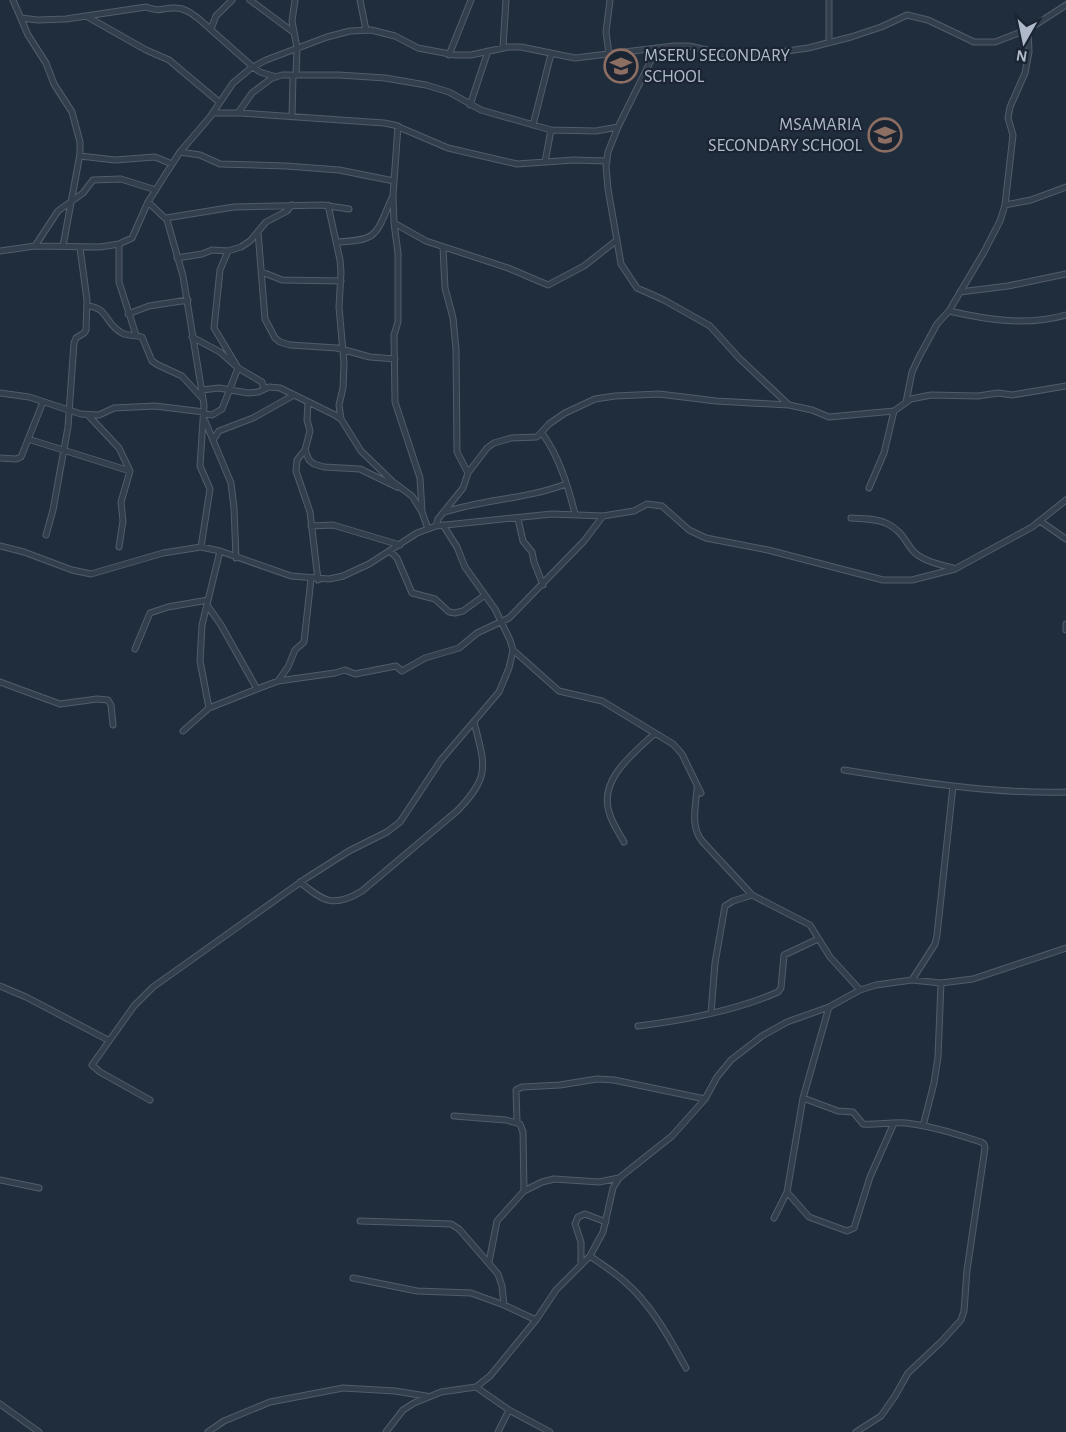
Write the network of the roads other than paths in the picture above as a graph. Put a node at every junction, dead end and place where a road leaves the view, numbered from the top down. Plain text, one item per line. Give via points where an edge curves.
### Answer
1 (13, 0) edge
2 (232, 0) edge
3 (250, 0) edge
4 (295, 0) edge
5 (360, 0) edge
6 (471, 0) edge
7 (506, 0) edge
8 (610, 0) edge
9 (829, 0) edge
10 (1066, 5) edge
11 (84, 15) junction
12 (21, 18) junction
13 (212, 29) junction
14 (1028, 29) junction
15 (366, 30) junction
16 (293, 32) junction
17 (829, 42) junction
18 (503, 47) junction
19 (297, 48) junction
20 (657, 48) junction
21 (488, 51) junction
22 (551, 54) junction
23 (609, 54) junction
24 (449, 55) junction
25 (253, 67) junction
26 (295, 75) junction
27 (277, 77) junction
28 (219, 102) junction
29 (470, 105) junction
30 (213, 113) junction
31 (238, 113) junction
32 (292, 117) junction
33 (532, 125) junction
34 (398, 126) junction
35 (618, 127) junction
36 (551, 130) junction
37 (180, 152) junction
38 (80, 156) junction
39 (607, 161) junction
40 (545, 162) junction
41 (172, 165) junction
42 (394, 181) junction
43 (1066, 187) edge
44 (156, 190) junction
45 (393, 195) junction
46 (73, 199) junction
47 (148, 202) junction
48 (292, 205) junction
49 (1005, 205) junction
50 (328, 206) junction
51 (349, 209) dead end
52 (166, 218) junction
53 (394, 223) junction
54 (258, 232) junction
55 (617, 240) junction
56 (337, 242) junction
57 (119, 244) junction
58 (36, 246) junction
59 (63, 246) junction
60 (443, 247) junction
61 (80, 248) junction
62 (228, 250) junction
63 (0, 251) edge
64 (177, 258) junction
65 (262, 272) junction
66 (1066, 274) edge
67 (341, 281) junction
68 (960, 292) junction
69 (188, 300) junction
70 (87, 306) junction
71 (948, 311) junction
72 (128, 314) junction
73 (1066, 315) edge
74 (136, 335) junction
75 (192, 337) junction
76 (343, 350) junction
77 (395, 359) junction
78 (238, 367) junction
79 (1066, 386) edge
80 (229, 388) junction
81 (264, 389) junction
82 (202, 390) junction
83 (0, 393) edge
84 (294, 395) junction
85 (204, 401) junction
86 (43, 402) junction
87 (308, 402) junction
88 (906, 402) junction
89 (789, 405) junction
90 (69, 411) junction
91 (894, 411) junction
92 (88, 415) junction
93 (204, 415) junction
94 (342, 419) junction
95 (542, 433) junction
96 (28, 440) junction
97 (213, 440) junction
98 (305, 450) junction
99 (63, 451) junction
100 (0, 458) edge
101 (130, 471) junction
102 (468, 473) junction
103 (566, 484) junction
104 (401, 488) junction
105 (869, 488) dead end
106 (1066, 500) edge
107 (422, 512) junction
108 (443, 513) junction
109 (574, 514) junction
110 (603, 516) junction
111 (851, 518) dead end
112 (518, 519) junction
113 (1040, 521) junction
114 (311, 526) junction
115 (440, 526) junction
116 (428, 529) junction
117 (46, 535) dead end
118 (1066, 539) edge
119 (400, 545) junction
120 (1, 547) edge
121 (118, 547) dead end
122 (201, 547) junction
123 (220, 551) junction
124 (390, 551) junction
125 (0, 554) edge
126 (236, 558) junction
127 (955, 569) junction
128 (315, 579) junction
129 (543, 585) junction
130 (485, 595) junction
131 (207, 603) junction
132 (502, 623) junction
133 (1066, 624) edge
134 (1066, 630) edge
135 (135, 649) dead end
136 (513, 650) junction
137 (278, 681) junction
138 (0, 682) edge
139 (257, 689) junction
140 (208, 708) junction
141 (474, 722) junction
142 (113, 726) dead end
143 (183, 731) dead end
144 (654, 734) junction
145 (844, 770) dead end
146 (953, 786) junction
147 (1066, 792) edge
148 (624, 842) dead end
149 (300, 882) junction
150 (752, 895) junction
151 (818, 939) junction
152 (1066, 948) edge
153 (912, 981) junction
154 (941, 983) junction
155 (0, 986) edge
156 (860, 990) junction
157 (829, 1007) junction
158 (711, 1013) junction
159 (638, 1026) dead end
160 (108, 1040) junction
161 (803, 1098) junction
162 (705, 1099) junction
163 (150, 1100) dead end
164 (454, 1116) dead end
165 (517, 1122) junction
166 (894, 1122) junction
167 (922, 1126) junction
168 (619, 1178) junction
169 (0, 1180) edge
170 (39, 1188) dead end
171 (524, 1191) junction
172 (787, 1192) junction
173 (774, 1218) dead end
174 (360, 1221) dead end
175 (606, 1222) junction
176 (590, 1256) junction
177 (489, 1262) junction
178 (581, 1265) junction
179 (353, 1278) dead end
180 (504, 1305) junction
181 (536, 1320) junction
182 (686, 1368) dead end
183 (476, 1387) junction
184 (427, 1396) junction
185 (0, 1404) edge
186 (509, 1410) junction
187 (39, 1432) edge
188 (208, 1432) edge
189 (386, 1432) edge
190 (498, 1432) edge
191 (550, 1432) edge
192 (856, 1432) edge

1 - 12 street
2 - 13 street via 216,16
3 - 16 street
4 - 16 street
5 - 15 street
6 - 24 street
7 - 18 street
8 - 23 street via 606,32
9 - 17 street
10 - 14 street
11 - 12 street via 46,20
11 - 13 street via 177,8
11 - 28 street via 169,60
12 - 38 street via 72,112
13 - 25 street
14 - 17 street via 995,42 974,42 928,20 907,15
14 - 49 street via 1025,73 1008,118 1013,135
15 - 19 street via 327,37
15 - 24 street
16 - 19 street
17 - 20 street via 742,57 688,46
18 - 21 street
18 - 22 street
19 - 25 street
19 - 26 street
20 - 23 street
20 - 35 street
21 - 24 street
21 - 29 street
22 - 23 street via 575,58
22 - 33 street
25 - 27 street
25 - 28 street via 233,82
26 - 27 street
26 - 29 street via 409,82 449,92
26 - 32 street
27 - 31 street via 252,93
28 - 30 street
29 - 33 street
30 - 31 street
30 - 37 street
31 - 32 street
32 - 34 street
33 - 36 street
34 - 40 street via 462,152 517,164
34 - 42 street
35 - 36 street via 596,131
35 - 39 street
36 - 40 street
37 - 41 street
37 - 42 street via 220,164 339,170
38 - 41 street via 115,160 155,157
38 - 46 street
39 - 40 street
39 - 55 street
41 - 44 street
42 - 45 street
43 - 49 street
44 - 46 street via 121,179 101,179 90,182
44 - 47 street
45 - 53 street
45 - 56 street via 372,237
46 - 58 street via 58,211
46 - 59 street
47 - 52 street
47 - 57 street via 132,238
48 - 50 street
48 - 52 street via 228,207
48 - 54 street
49 - 68 street via 1000,222
50 - 51 street
50 - 56 street
52 - 64 street
53 - 60 street
53 - 77 street via 398,253
54 - 62 street via 244,245
54 - 65 street
55 - 60 street via 584,266 548,285
55 - 89 street via 621,264 637,288 710,326
56 - 67 street
57 - 61 street
57 - 72 street via 118,279
58 - 59 street
58 - 63 street
59 - 61 street
60 - 102 street via 445,288 456,350 457,452
61 - 70 street
62 - 64 street
62 - 78 street via 220,270 214,324
64 - 69 street
65 - 67 street via 282,280
65 - 76 street via 266,319 275,338 290,345
66 - 68 street
67 - 76 street
68 - 71 street
69 - 72 street via 149,306
69 - 75 street
70 - 74 street via 98,307 122,333
70 - 90 street via 86,331 76,338 73,349
71 - 73 street via 1021,322
71 - 88 street via 918,357
72 - 74 street
74 - 85 street via 143,338 152,361 182,376
75 - 78 street
75 - 82 street
76 - 77 street
76 - 94 street via 339,405
77 - 107 street via 395,402 420,478
78 - 80 street
78 - 81 street via 262,382
79 - 88 street via 1012,395 931,395
80 - 81 street via 248,393
80 - 82 street
80 - 93 street via 220,411
81 - 84 street via 280,388
82 - 85 street
83 - 86 street
84 - 87 street
84 - 97 street via 219,431
85 - 93 street
86 - 90 street
86 - 96 street
87 - 94 street
87 - 98 street via 310,431
88 - 91 street
89 - 91 street via 829,417
89 - 95 street via 659,394 615,396 594,399 565,413
90 - 92 street
90 - 99 street
91 - 105 street via 884,453
92 - 93 street via 99,416 114,408 155,406
92 - 101 street via 119,448
93 - 97 street
93 - 122 street via 200,466 210,489
94 - 104 street via 361,451
95 - 102 street via 534,438 514,437 494,443
95 - 103 street
96 - 99 street
96 - 100 street via 19,458
97 - 126 street via 234,496
98 - 104 street via 309,460 318,465 360,469
98 - 114 street via 297,460 296,471
99 - 101 street
99 - 117 street
101 - 121 street via 121,502 123,521
102 - 108 street via 463,488
103 - 108 street via 541,494
103 - 109 street
104 - 107 street via 412,496
106 - 113 street
107 - 116 street
108 - 115 street via 438,519
109 - 110 street
109 - 112 street
110 - 127 street via 634,511 647,504 660,505 689,530 706,538 883,580 912,580
110 - 129 street
111 - 127 street via 889,524 918,556
112 - 115 street
112 - 129 street via 523,541 532,552
113 - 118 street
113 - 127 street
114 - 119 street via 333,525
114 - 128 street
115 - 116 street
115 - 130 street
116 - 119 street
119 - 124 street
120 - 122 street via 91,574 163,553
120 - 125 street
122 - 123 street
123 - 126 street
123 - 131 street
124 - 128 street via 343,576
124 - 130 street via 412,592 435,599 450,612 459,613
126 - 128 street via 291,576
128 - 137 street via 304,642 295,650
129 - 132 street
130 - 132 street
131 - 135 street via 150,612
131 - 139 street
131 - 140 street via 200,661
132 - 136 street
132 - 137 street via 477,633 459,648 425,658 402,671 396,666 355,674 345,670
133 - 134 street
136 - 141 street via 499,692
136 - 144 street via 559,691 602,702
137 - 139 street
138 - 142 street via 60,705 108,700
139 - 140 street
140 - 143 street
141 - 149 street via 435,767 400,822
141 - 149 street via 483,771 470,797 457,811 347,900 324,899
144 - 148 street via 622,765 608,793 608,810
144 - 150 street via 674,744 699,790 694,821 698,836
145 - 146 street
146 - 147 street
146 - 153 street via 937,935
149 - 160 street via 143,995
150 - 151 street via 807,923
150 - 158 street via 725,906
151 - 156 street
151 - 158 street via 784,955 778,992
152 - 154 street via 973,979
153 - 154 street
153 - 156 street
154 - 167 street via 938,1057
155 - 160 street
156 - 157 street
157 - 161 street
157 - 162 street via 762,1036 731,1060
158 - 159 street
160 - 163 street via 92,1065
161 - 166 street via 838,1111 853,1112 862,1124
161 - 172 street
162 - 165 street via 614,1080 522,1087 515,1095
162 - 168 street via 672,1136
164 - 165 street
165 - 171 street via 523,1132
166 - 167 street
166 - 172 street via 851,1231 808,1217
167 - 192 street via 984,1144 963,1315 908,1373 881,1416
168 - 171 street via 599,1182 554,1179
168 - 175 street
169 - 170 street
171 - 177 street via 497,1221
172 - 173 street
174 - 177 street via 451,1224
175 - 176 street
175 - 178 street via 585,1214 578,1217 575,1224 581,1242
176 - 178 street
176 - 182 street via 636,1293 669,1337
177 - 180 street via 498,1274
178 - 181 street via 556,1290
179 - 180 street via 417,1291 471,1293
180 - 181 street
181 - 183 street via 490,1376
183 - 184 street
183 - 186 street
184 - 188 street via 343,1388 270,1402
184 - 189 street via 404,1410
185 - 187 street
186 - 190 street
186 - 191 street

